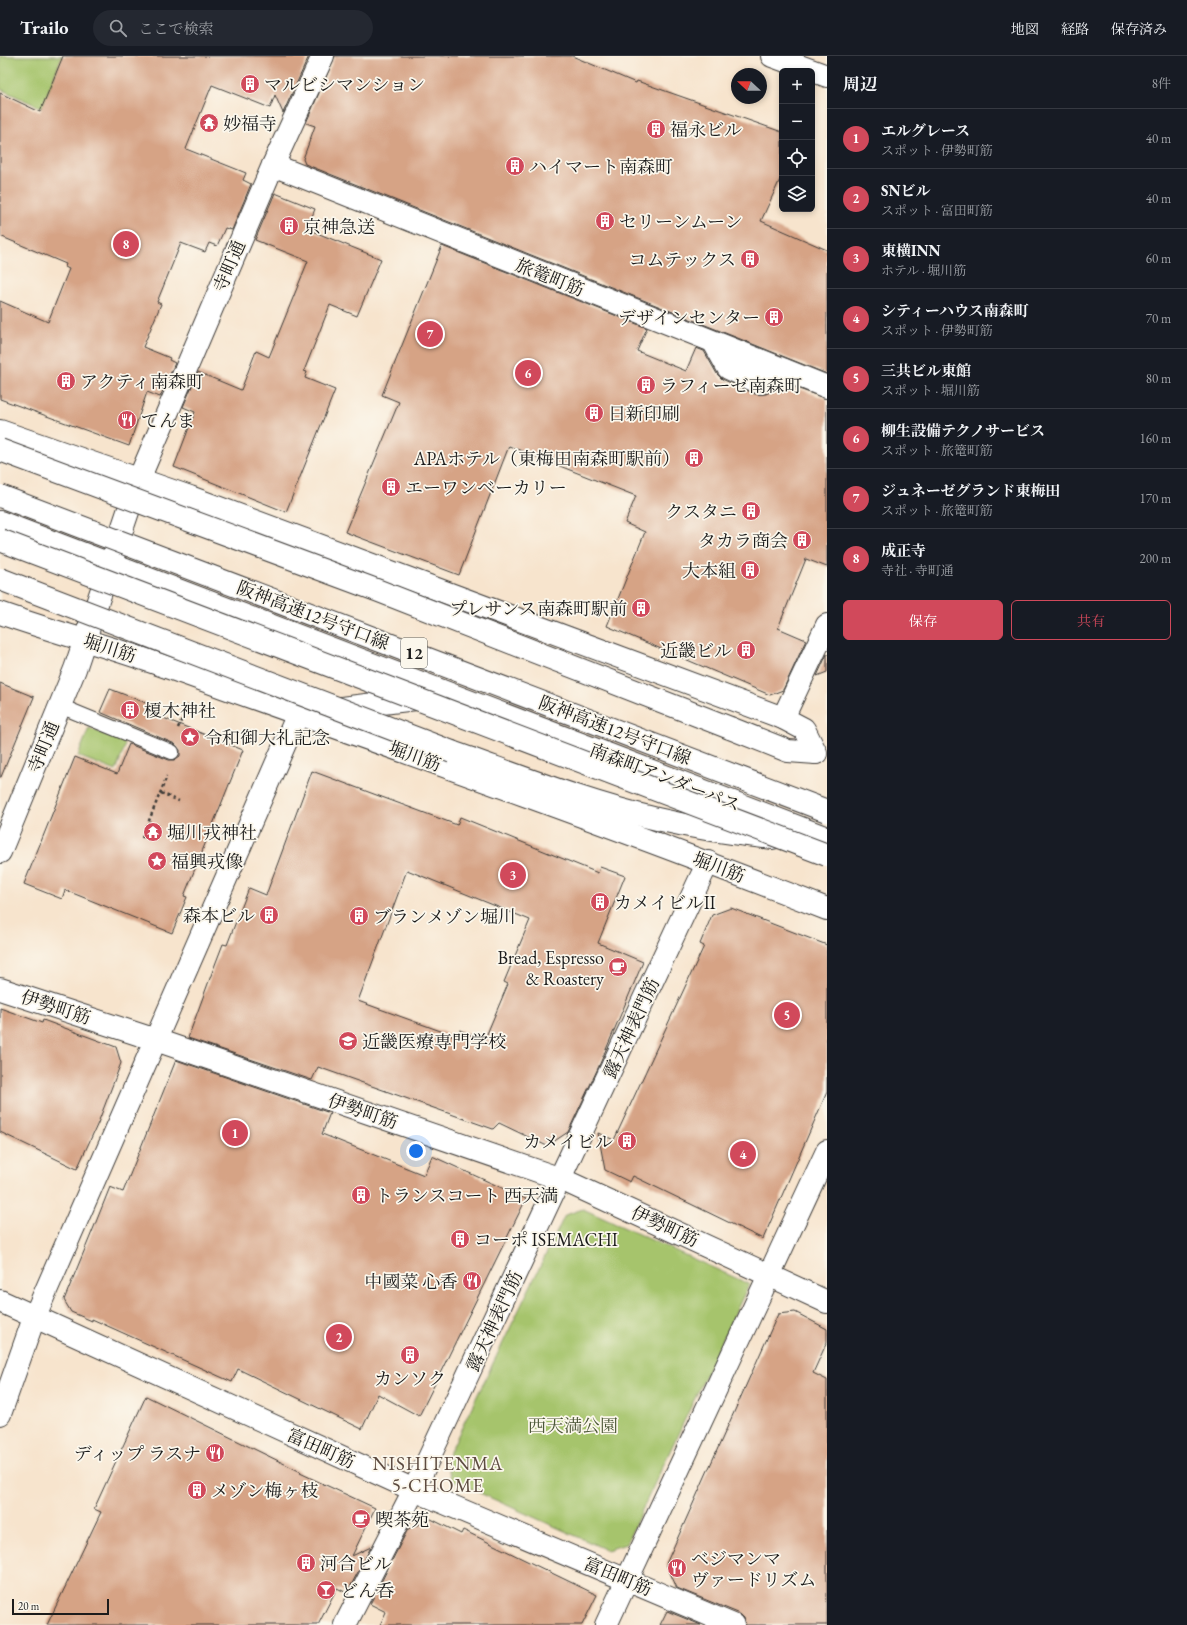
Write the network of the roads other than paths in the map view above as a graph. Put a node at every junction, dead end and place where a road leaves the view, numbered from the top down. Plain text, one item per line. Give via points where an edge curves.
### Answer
1 (323, 56) edge
2 (772, 56) edge
3 (827, 76) edge
4 (273, 165) junction
5 (827, 387) edge
6 (0, 431) edge
7 (0, 450) edge
8 (139, 479) junction
9 (0, 496) edge
10 (0, 522) edge
11 (0, 540) edge
12 (110, 565) junction
13 (0, 579) edge
14 (0, 613) edge
15 (827, 625) edge
16 (85, 640) junction
17 (451, 695) junction
18 (60, 706) junction
19 (298, 714) junction
20 (783, 718) junction
21 (172, 752) dead end
22 (822, 755) edge
23 (827, 811) edge
24 (827, 838) edge
25 (786, 840) junction
26 (0, 852) edge
27 (827, 855) edge
28 (708, 862) junction
29 (827, 909) edge
30 (0, 989) edge
31 (156, 1040) junction
32 (827, 1151) edge
33 (561, 1179) junction
34 (769, 1274) junction
35 (0, 1301) edge
36 (827, 1302) edge
37 (34, 1318) junction
38 (0, 1414) edge
39 (414, 1490) junction
40 (628, 1580) junction
41 (345, 1625) edge
42 (606, 1625) edge
43 (733, 1625) edge

1 - 4 main road, 寺町通
2 - 3 main road
4 - 5 main road, 旅篭町筋
4 - 8 main road, 寺町通
6 - 8 main road
7 - 22 main road, bridge via 379,591 788,751
8 - 12 main road, 寺町通
8 - 20 main road
9 - 23 main road, 阪神高速12号守口線 / 12, bridge
10 - 12 main road, 南森町アンダーパス
11 - 25 main road, 12, bridge
12 - 16 main road, 寺町通
12 - 17 main road, 南森町アンダーパス
13 - 25 main road, bridge via 452,752 581,798 656,819 715,831
14 - 16 main road, 堀川筋
15 - 20 main road
16 - 18 main road, 寺町通
16 - 19 main road, 堀川筋
17 - 19 main road
17 - 24 main road, 南森町アンダーパス
18 - 21 lane
18 - 26 main road, 寺町通
19 - 28 main road, 堀川筋
19 - 31 main road
20 - 22 main road via 804,729
25 - 27 main road, 12, bridge
28 - 29 main road, 堀川筋
28 - 33 main road, 露天神表門筋
30 - 31 main road, 伊勢町筋
31 - 33 main road, 伊勢町筋
31 - 37 main road
32 - 34 main road
33 - 34 main road, 伊勢町筋
33 - 39 main road, 露天神表門筋
34 - 36 main road, 伊勢町筋
34 - 40 main road
35 - 37 main road, 富田町筋
37 - 38 main road
37 - 39 main road, 富田町筋
39 - 40 main road, 富田町筋
39 - 41 main road, 露天神表門筋
40 - 42 main road
40 - 43 main road, 富田町筋

